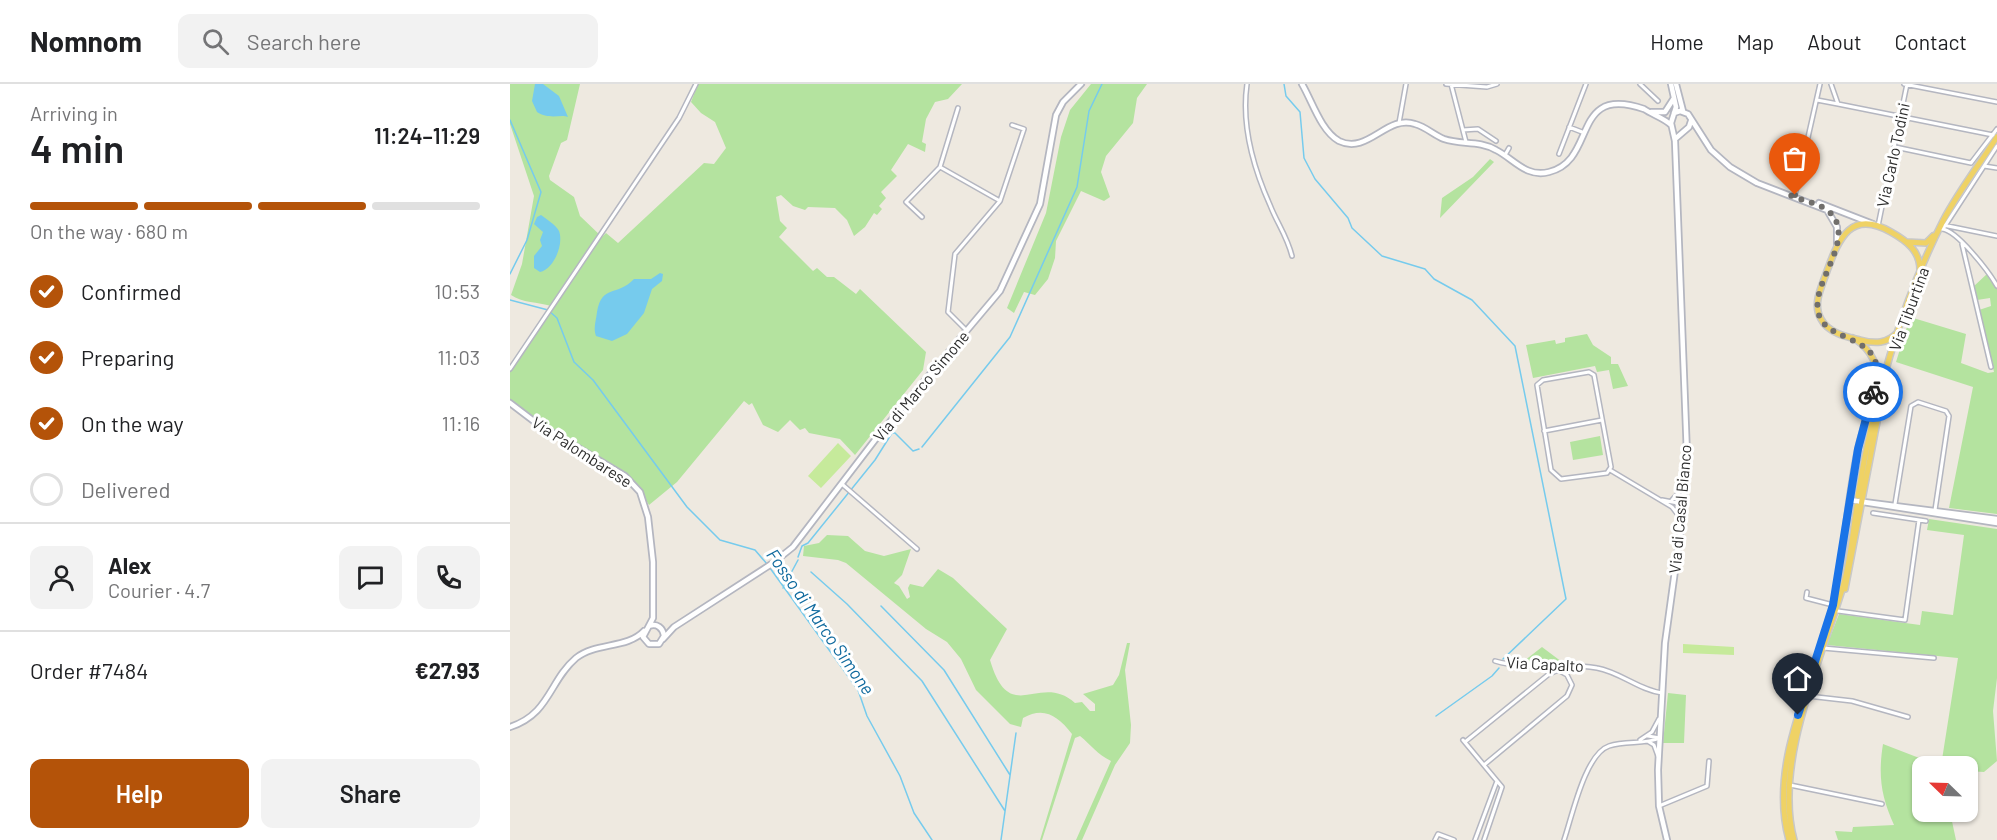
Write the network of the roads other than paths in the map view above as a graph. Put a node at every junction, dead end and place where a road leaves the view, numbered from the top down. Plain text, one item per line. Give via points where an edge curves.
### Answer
1 (696, 84) edge
2 (1081, 84) edge
3 (1247, 84) edge
4 (1302, 84) edge
5 (1406, 84) edge
6 (1449, 84) edge
7 (1497, 84) edge
8 (1586, 84) edge
9 (1640, 84) edge
10 (1674, 84) edge
11 (1820, 84) edge
12 (1831, 84) edge
13 (1906, 84) edge
14 (1491, 85) edge
15 (1674, 98) junction
16 (1629, 99) dead end
17 (1817, 99) junction
18 (1658, 101) dead end
19 (1997, 102) edge
20 (1596, 104) dead end
21 (1838, 104) junction
22 (958, 108) dead end
23 (1647, 111) junction
24 (1683, 111) junction
25 (1673, 115) junction
26 (1657, 116) junction
27 (1901, 117) junction
28 (1691, 119) junction
29 (1399, 123) junction
30 (1012, 124) dead end
31 (1672, 126) junction
32 (1569, 127) junction
33 (1997, 129) edge
34 (1463, 130) junction
35 (1685, 130) junction
36 (1582, 132) junction
37 (1699, 133) junction
38 (1995, 136) edge
39 (1496, 141) dead end
40 (1675, 141) junction
41 (1466, 142) junction
42 (1997, 146) edge
43 (1895, 147) junction
44 (1509, 148) dead end
45 (1559, 154) dead end
46 (1505, 155) junction
47 (1984, 166) junction
48 (940, 167) junction
49 (1997, 168) edge
50 (1788, 194) junction
51 (1795, 195) junction
52 (1955, 199) junction
53 (1000, 201) junction
54 (922, 218) dead end
55 (1876, 226) junction
56 (1941, 227) junction
57 (1997, 236) edge
58 (1905, 241) junction
59 (1962, 244) junction
60 (1837, 245) junction
61 (1292, 256) dead end
62 (1918, 281) junction
63 (1997, 286) edge
64 (1901, 327) junction
65 (967, 331) junction
66 (1853, 338) junction
67 (1991, 367) dead end
68 (510, 369) edge
69 (1882, 388) junction
70 (510, 403) edge
71 (1602, 420) junction
72 (1544, 431) junction
73 (1610, 470) junction
74 (1685, 480) junction
75 (843, 484) junction
76 (1863, 490) junction
77 (1658, 498) junction
78 (1672, 500) junction
79 (1850, 500) junction
80 (1859, 501) junction
81 (1683, 504) junction
82 (1873, 504) junction
83 (1672, 507) junction
84 (1895, 507) junction
85 (1935, 510) junction
86 (1873, 513) dead end
87 (1860, 516) junction
88 (1893, 516) junction
89 (1918, 519) junction
90 (1682, 520) junction
91 (1926, 520) dead end
92 (1997, 521) edge
93 (917, 549) dead end
94 (1807, 592) dead end
95 (1833, 605) junction
96 (1838, 611) junction
97 (653, 616) junction
98 (657, 625) junction
99 (649, 626) junction
100 (674, 627) junction
101 (662, 629) junction
102 (644, 631) junction
103 (663, 639) junction
104 (627, 640) junction
105 (1826, 641) junction
106 (646, 642) junction
107 (1823, 648) junction
108 (1934, 658) dead end
109 (1495, 661) dead end
110 (1662, 693) junction
111 (1808, 696) junction
112 (1662, 709) junction
113 (1908, 717) dead end
114 (510, 727) edge
115 (1648, 736) junction
116 (1660, 738) junction
117 (1638, 741) junction
118 (1647, 741) junction
119 (1659, 759) junction
120 (1709, 762) dead end
121 (1484, 765) junction
122 (1497, 781) junction
123 (1788, 784) junction
124 (1882, 804) dead end
125 (1659, 806) junction
126 (1486, 808) junction
127 (1495, 809) junction
128 (1493, 814) junction
129 (1436, 840) edge
130 (1454, 840) edge
131 (1475, 840) edge
132 (1484, 840) edge
133 (1564, 840) edge
134 (1667, 840) edge
135 (1789, 840) edge
136 (1794, 840) edge

1 - 68 street via 679,118
2 - 65 street, Via di Marco Simone via 1063,102 1054,120 1040,204 1010,273
3 - 61 street via 1246,133 1265,193 1286,234
4 - 29 street via 1327,129 1339,140 1362,142
5 - 29 street
6 - 14 street
6 - 34 street
7 - 14 street
8 - 32 street
9 - 18 street
10 - 15 street
10 - 24 street
11 - 17 street
12 - 21 street
13 - 19 street
13 - 27 street, Via Carlo Todini
15 - 23 street via 1665,112
15 - 25 street
16 - 23 street
17 - 21 street
17 - 51 street
20 - 36 street
21 - 27 street
22 - 48 street
23 - 26 street
24 - 25 street
24 - 28 street
25 - 26 street
25 - 31 street
26 - 31 street
27 - 38 street
27 - 43 street, Via Carlo Todini
28 - 35 street
28 - 37 street
29 - 41 street via 1416,124 1444,139
30 - 53 street via 1024,129
31 - 35 street
31 - 40 street, Via di Casal Bianco
32 - 36 street
32 - 45 street
33 - 38 street
34 - 39 street via 1478,129
34 - 41 street
35 - 37 street
35 - 40 street
36 - 46 street via 1566,163 1551,171 1527,171
37 - 50 street via 1726,164 1754,181
38 - 43 street via 1972,163
38 - 52 main road, Via Tiburtina
40 - 74 street, Via di Casal Bianco via 1686,408
41 - 46 street via 1488,145
42 - 47 street
43 - 55 street, Via Carlo Todini
44 - 46 street
47 - 49 street
47 - 56 street
48 - 53 street
48 - 54 street via 906,202
50 - 51 street
50 - 60 street via 1829,212 1837,227
51 - 55 street
52 - 56 main road, Via Tiburtina
52 - 58 main road via 1931,240 1922,244
53 - 65 street via 954,256 948,311
55 - 58 main road
55 - 60 main road via 1851,228
56 - 57 street
56 - 59 street via 1952,231
56 - 62 main road, Via Tiburtina
58 - 62 main road via 1918,256
59 - 63 street
59 - 67 street
60 - 66 main road via 1817,308 1825,325
62 - 64 main road, Via Tiburtina
64 - 66 main road via 1882,343
64 - 69 main road, Via Tiburtina
65 - 75 street, Via di Marco Simone via 878,436
66 - 79 main road, Via Tiburtina via 1872,357 1877,376 1858,449
69 - 76 main road
69 - 80 main road, Via Tiburtina via 1868,438
70 - 97 street, Via Palombarese via 625,476 640,492 652,544
71 - 72 street
71 - 72 street via 1593,373 1547,379 1537,386
71 - 73 street
72 - 73 street via 1551,470 1556,477 1564,480
73 - 77 street
74 - 78 street via 1682,491
74 - 81 street, Via di Casal Bianco
75 - 93 street
75 - 100 street, Via di Marco Simone via 808,530 773,563
76 - 80 main road
76 - 82 street
77 - 78 street
77 - 83 street
78 - 81 street
79 - 80 street
79 - 95 main road, Via Tiburtina
80 - 82 street
80 - 87 main road
80 - 105 main road, Via Tiburtina via 1845,578
81 - 83 street
81 - 90 street, Via di Casal Bianco
82 - 84 street
82 - 87 street
83 - 90 street
84 - 85 street
84 - 85 street via 1911,406 1917,401 1949,415
84 - 88 street
84 - 92 street
85 - 92 street
86 - 88 street
87 - 96 main road
88 - 89 street
89 - 91 street
89 - 96 street via 1905,620
90 - 110 street, Via di Casal Bianco
94 - 95 street via 1806,598
95 - 135 main road, Via Tiburtina via 1799,709 1785,780 1783,813
96 - 105 main road
97 - 98 street, Via Palombarese
97 - 99 street, Via Palombarese
98 - 99 street
98 - 101 street
99 - 102 street
100 - 101 street, Via di Marco Simone
100 - 103 street, Via di Marco Simone
101 - 103 street
102 - 104 street
102 - 106 street
103 - 106 street via 656,645
104 - 106 street
104 - 114 street via 576,658 537,712
105 - 107 main road, Via Tiburtina
107 - 108 street
107 - 111 main road, Via Tiburtina
109 - 110 street, Via Capalto via 1514,666 1601,669
110 - 112 street, Via di Casal Bianco
111 - 113 street via 1852,701
111 - 123 main road, Via Tiburtina
112 - 115 street
112 - 116 street, Via di Casal Bianco
115 - 116 street
115 - 117 street
116 - 118 street
116 - 119 street, Via di Casal Bianco
117 - 118 street
117 - 133 street via 1607,746 1595,756
118 - 119 street via 1654,745
119 - 125 street, Via di Casal Bianco
120 - 125 street via 1707,786
121 - 121 street via 1464,741 1549,674 1558,670 1567,675 1572,685 1567,696
121 - 122 street
122 - 126 street
122 - 127 street via 1502,789
123 - 124 street
123 - 136 main road, Via Tiburtina
125 - 134 street, Via di Casal Bianco
126 - 127 street
126 - 128 street
126 - 131 street
127 - 128 street
128 - 132 street
129 - 130 street via 1438,834

